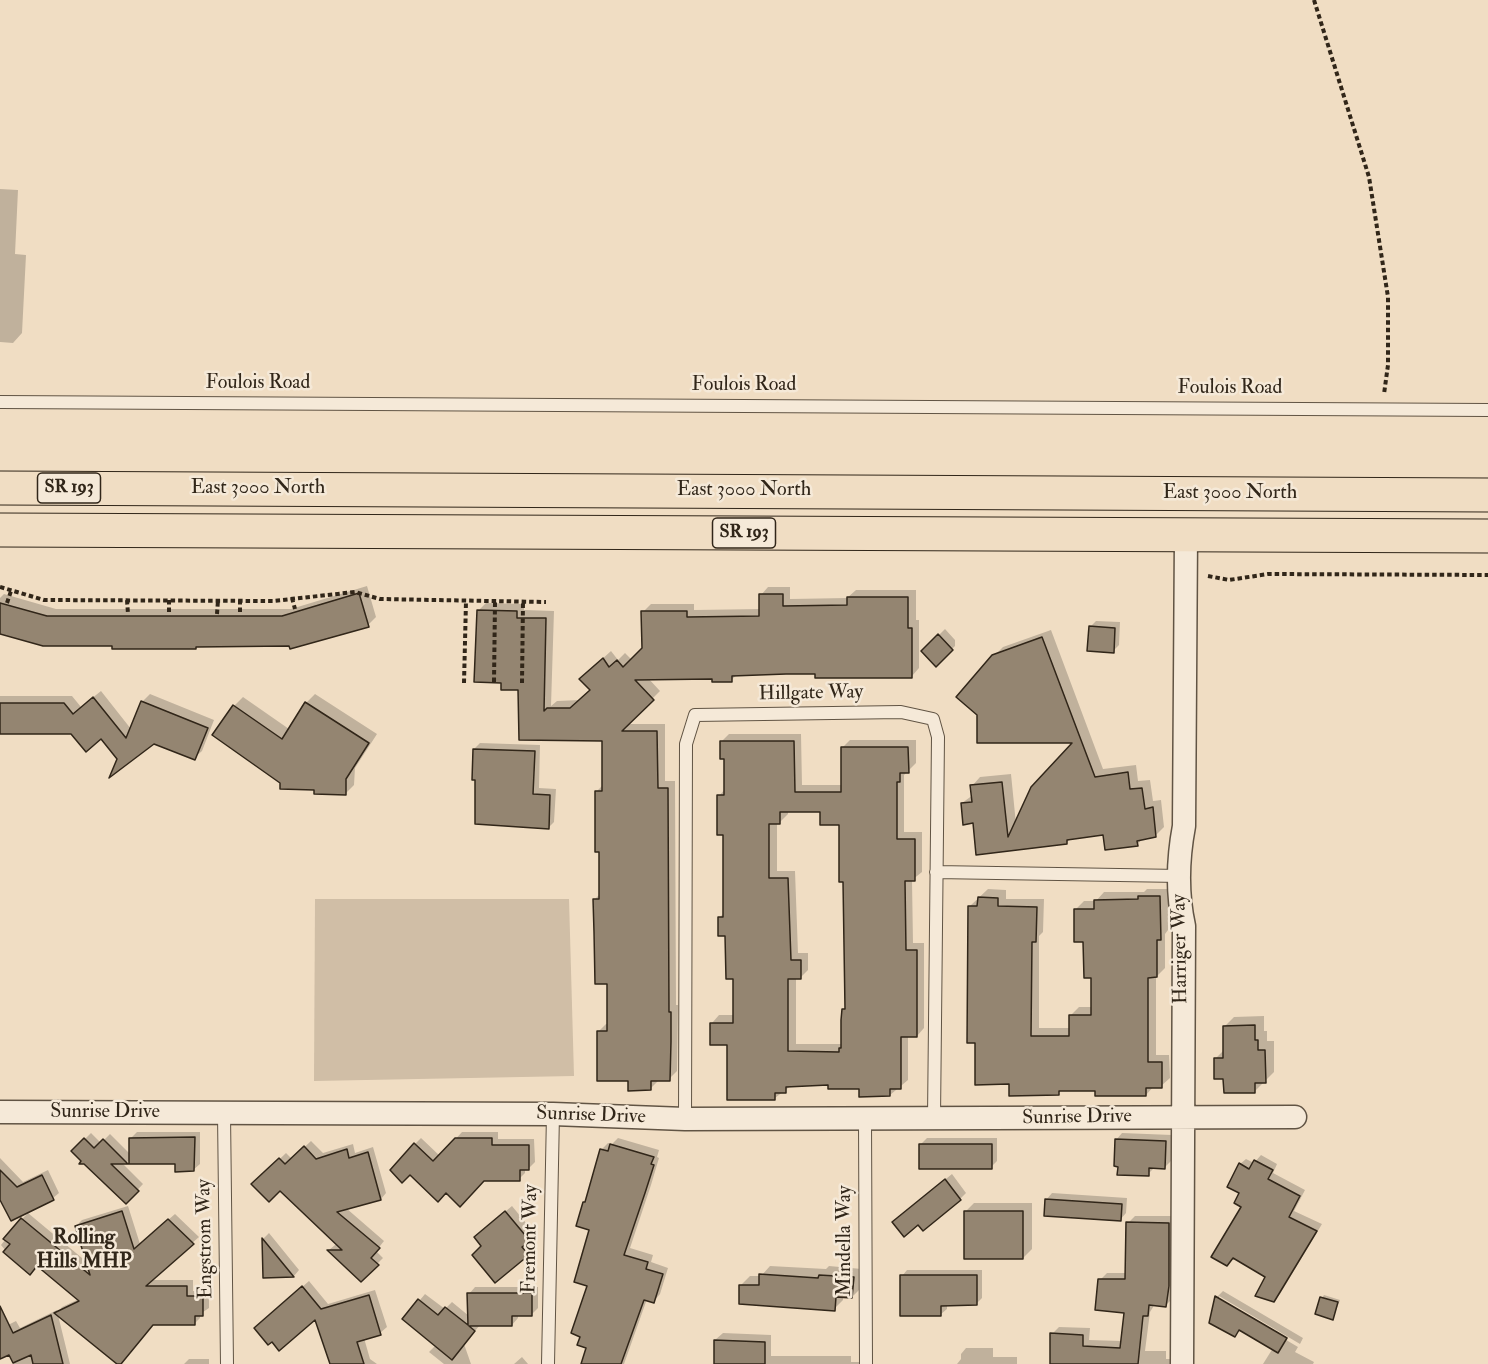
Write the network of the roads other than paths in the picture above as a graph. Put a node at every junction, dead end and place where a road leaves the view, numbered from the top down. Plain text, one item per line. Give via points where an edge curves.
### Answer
1 (0, 402) edge
2 (1488, 410) edge
3 (0, 488) edge
4 (139, 488) junction
5 (1488, 495) edge
6 (0, 507) edge
7 (0, 530) edge
8 (1186, 535) junction
9 (1488, 536) edge
10 (936, 872) junction
11 (1180, 876) junction
12 (0, 1112) edge
13 (224, 1114) junction
14 (553, 1114) junction
15 (1182, 1117) junction
16 (934, 1118) junction
17 (1295, 1118) dead end
18 (685, 1119) junction
19 (865, 1119) junction
20 (227, 1364) edge
21 (548, 1364) edge
22 (866, 1364) edge
23 (1182, 1364) edge

1 - 2 lane, Foulois Road
3 - 4 main road, East 3000 North / SR 193
4 - 5 main road, East 3000 North / SR 193
4 - 6 main road via 120,503 104,506
7 - 8 main road, East 3000 North / SR 193
8 - 9 main road, East 3000 North / SR 193
8 - 11 street, Harriger Way via 1184,826
10 - 11 lane
10 - 16 lane, Hillgate Way
10 - 18 lane, Hillgate Way via 938,737 933,719 901,711 695,715 686,744
11 - 15 street, Harriger Way via 1184,926
12 - 13 street, Sunrise Drive
13 - 14 street, Sunrise Drive
13 - 20 lane, Engstrom Way
14 - 18 street, Sunrise Drive
14 - 21 lane, Fremont Way
15 - 16 street, Sunrise Drive
15 - 17 street, Sunrise Drive
15 - 23 street, Harriger Way
16 - 19 street, Sunrise Drive
18 - 19 street, Sunrise Drive
19 - 22 lane, Mindella Way

